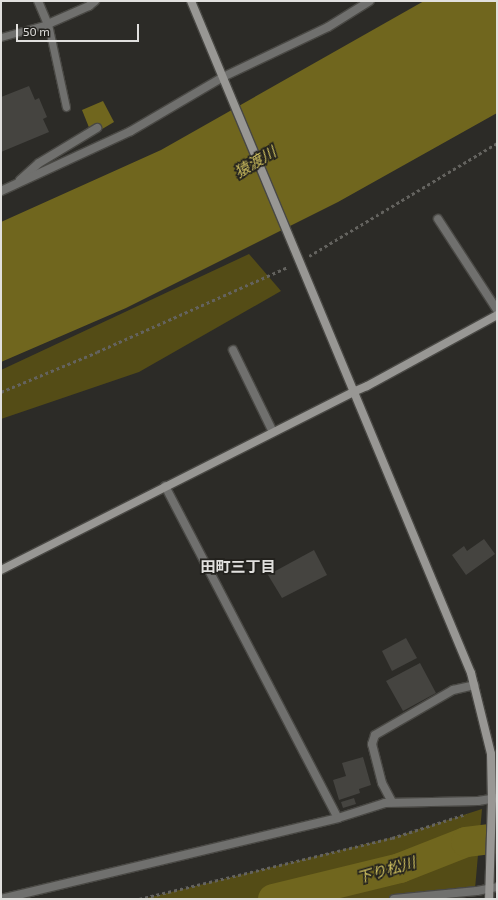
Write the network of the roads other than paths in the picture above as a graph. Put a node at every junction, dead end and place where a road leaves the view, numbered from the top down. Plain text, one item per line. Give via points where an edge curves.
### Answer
1 (38, 1) edge
2 (95, 1) edge
3 (191, 1) edge
4 (370, 1) edge
5 (48, 24) junction
6 (1, 37) edge
7 (223, 77) junction
8 (66, 107) dead end
9 (97, 128) dead end
10 (13, 185) junction
11 (1, 191) edge
12 (438, 219) dead end
13 (497, 310) edge
14 (497, 315) edge
15 (233, 350) dead end
16 (353, 392) junction
17 (273, 432) junction
18 (165, 486) junction
19 (1, 570) edge
20 (474, 686) junction
21 (493, 801) edge
22 (392, 802) junction
23 (338, 818) junction
24 (493, 888) edge
25 (1, 899) edge
26 (394, 899) edge
27 (489, 899) edge

1 - 5 street
2 - 5 street
3 - 7 street
4 - 7 street via 328,27
5 - 6 lane
5 - 8 lane
7 - 10 street via 131,131
7 - 16 street
9 - 10 street via 38,163
10 - 11 street
12 - 13 street
14 - 16 street
15 - 17 street
16 - 17 street
16 - 20 street via 468,666
17 - 18 street
18 - 19 street
18 - 23 street
20 - 21 street via 491,754
20 - 22 street via 453,690 375,735 372,744 382,783
21 - 22 street
21 - 24 street
22 - 23 street
23 - 25 street
24 - 26 street
24 - 27 street

